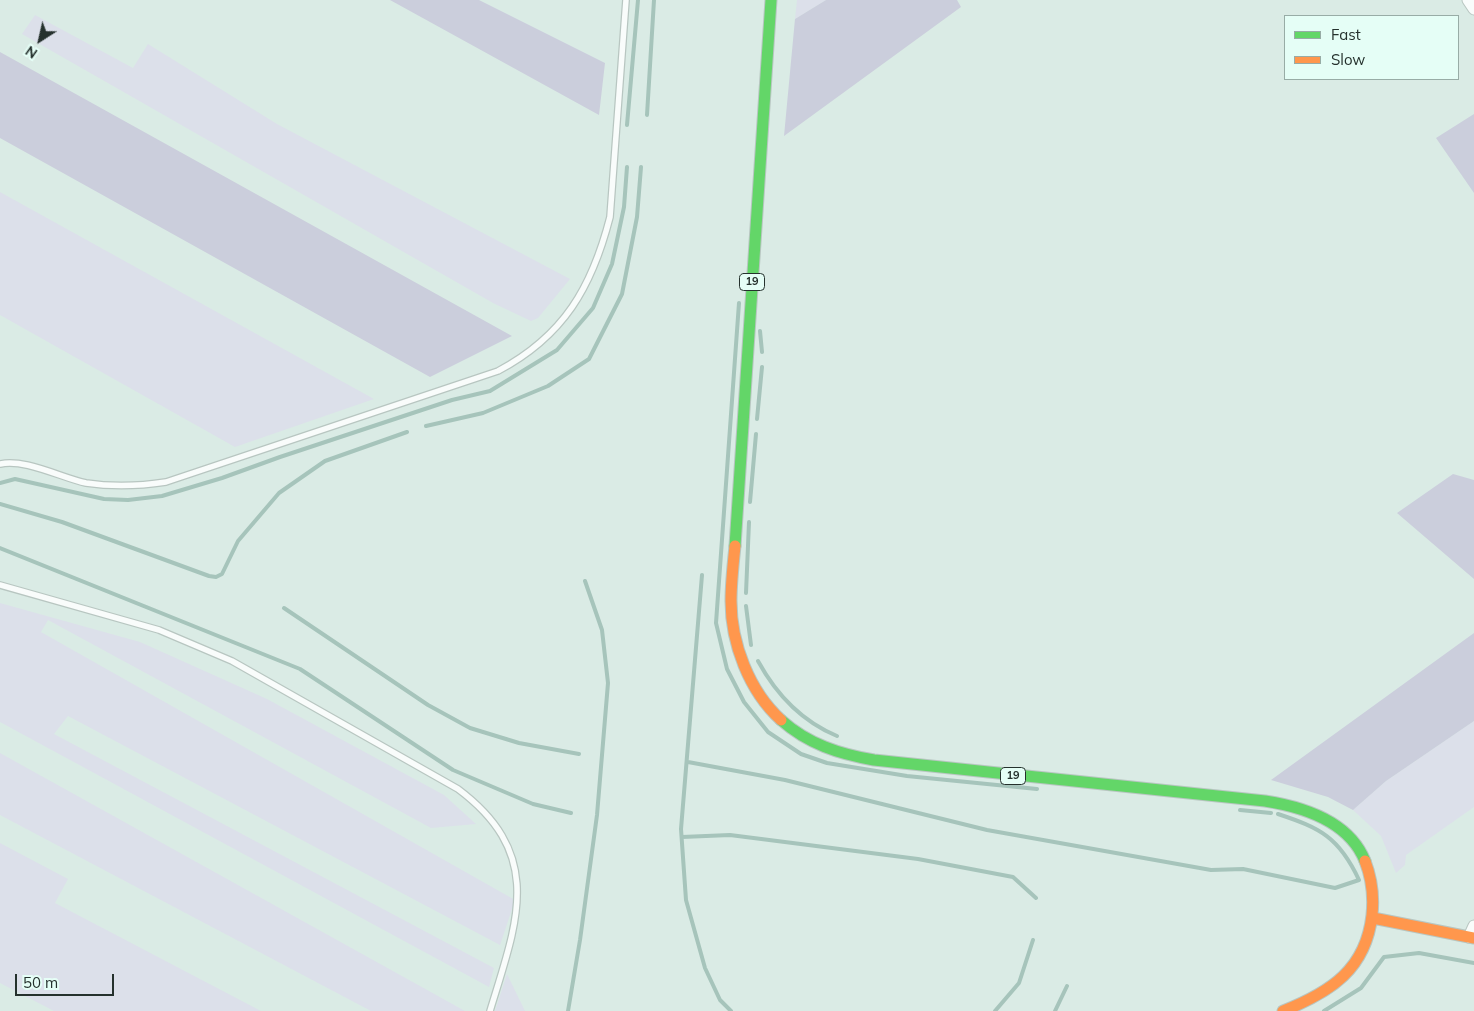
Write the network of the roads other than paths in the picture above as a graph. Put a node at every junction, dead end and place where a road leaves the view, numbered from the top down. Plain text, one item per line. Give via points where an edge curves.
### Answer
1 (626, 0) edge
2 (771, 0) edge
3 (1468, 0) edge
4 (1474, 9) edge
5 (0, 464) edge
6 (0, 586) edge
7 (1373, 918) junction
8 (1474, 926) edge
9 (1471, 938) edge
10 (490, 1011) edge
11 (1283, 1011) edge

1 - 5 lane via 610,217 599,256 582,296 534,350 498,371 166,482 102,485 26,466
2 - 7 main road, 19 via 732,602 735,640 752,682 773,712 789,727 808,740 839,753 1024,777 1280,804 1304,810 1335,826 1358,848 1373,882
3 - 4 street
6 - 10 lane via 159,630 232,661 458,789 477,803 502,834 514,862 518,891 516,924
7 - 9 main road
7 - 11 main road, 19 via 1362,955 1354,967 1324,992
8 - 9 street

